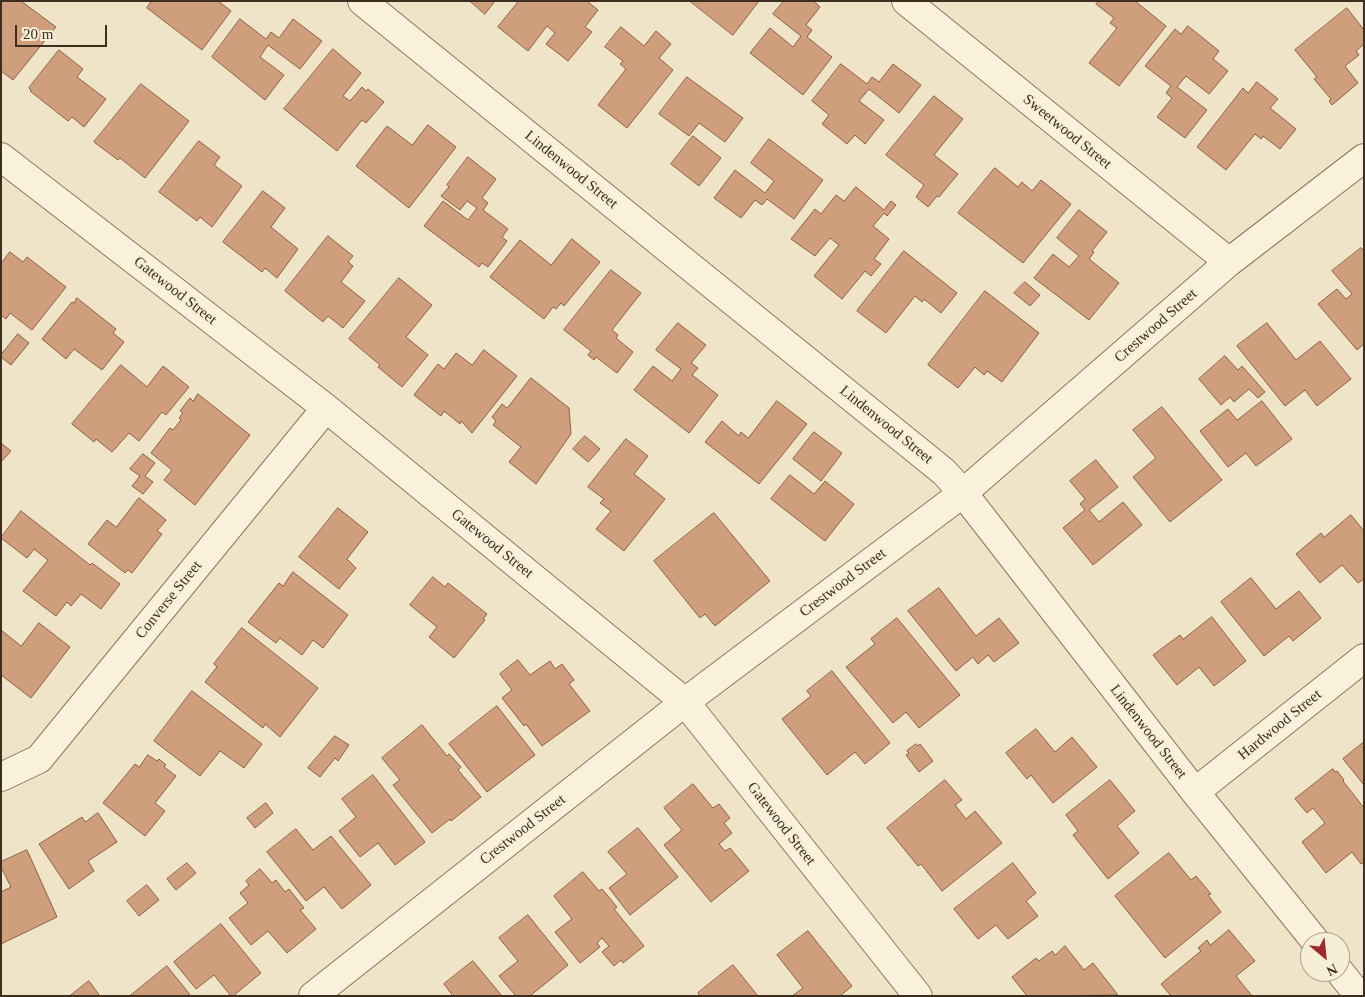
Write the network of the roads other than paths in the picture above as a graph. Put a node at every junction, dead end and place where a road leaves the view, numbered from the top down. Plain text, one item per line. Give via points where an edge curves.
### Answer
1 (362, 1) edge
2 (906, 1) edge
3 (1364, 158) edge
4 (7, 171) edge
5 (1229, 262) junction
6 (326, 408) junction
7 (963, 493) junction
8 (1364, 658) edge
9 (685, 702) junction
10 (1, 777) edge
11 (1195, 792) junction
12 (1308, 932) edge
13 (1348, 982) edge
14 (313, 996) edge
15 (918, 996) edge
16 (1359, 996) edge

1 - 7 street, Lindenwood Street via 944,472
2 - 5 street, Sweetwood Street
3 - 5 street, Crestwood Street
4 - 6 street, Gatewood Street
5 - 7 street, Crestwood Street
6 - 9 street, Gatewood Street
6 - 10 street, Converse Street via 39,759
7 - 9 street, Crestwood Street
7 - 11 street, Lindenwood Street
8 - 11 street, Hardwood Street
9 - 14 street, Crestwood Street
9 - 15 street, Gatewood Street
11 - 12 street, Lindenwood Street
13 - 16 street

